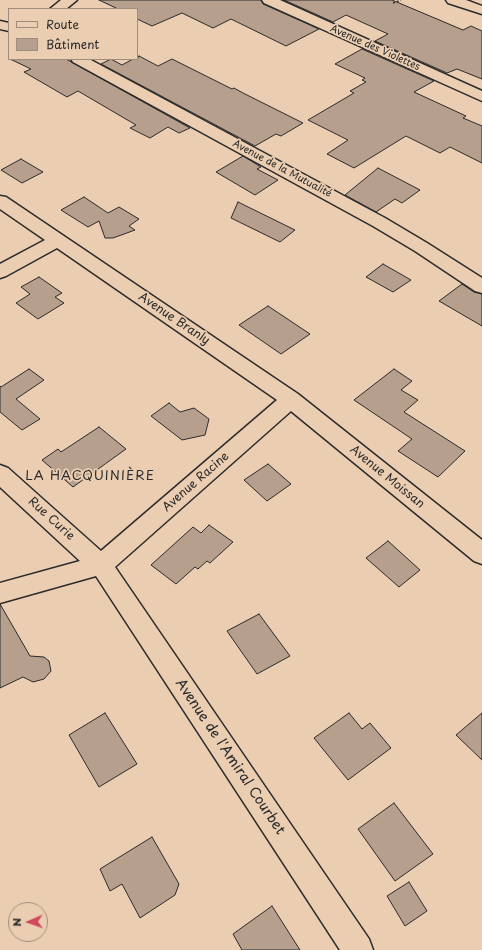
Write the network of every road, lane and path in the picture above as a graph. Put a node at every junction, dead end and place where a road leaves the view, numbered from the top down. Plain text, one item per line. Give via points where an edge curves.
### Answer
1 (70, 0) edge
2 (269, 0) edge
3 (402, 0) edge
4 (460, 1) edge
5 (392, 3) dead end
6 (58, 8) edge
7 (482, 10) edge
8 (80, 60) edge
9 (482, 97) edge
10 (0, 201) edge
11 (57, 240) junction
12 (0, 272) edge
13 (482, 287) edge
14 (291, 400) junction
15 (0, 474) edge
16 (482, 554) edge
17 (101, 565) junction
18 (0, 593) edge
19 (358, 950) edge

1 - 6 street
2 - 9 street, Avenue des Violettes
3 - 5 path
4 - 7 street
8 - 13 street, Avenue de la Mutualité via 379,222
10 - 11 street, Avenue Branly
11 - 12 street
11 - 14 street, Avenue Branly
14 - 16 street, Avenue Moissan
14 - 17 street, Avenue Racine
15 - 17 street, Rue Curie
17 - 18 street
17 - 19 street, Avenue de l'Amiral Courbet

